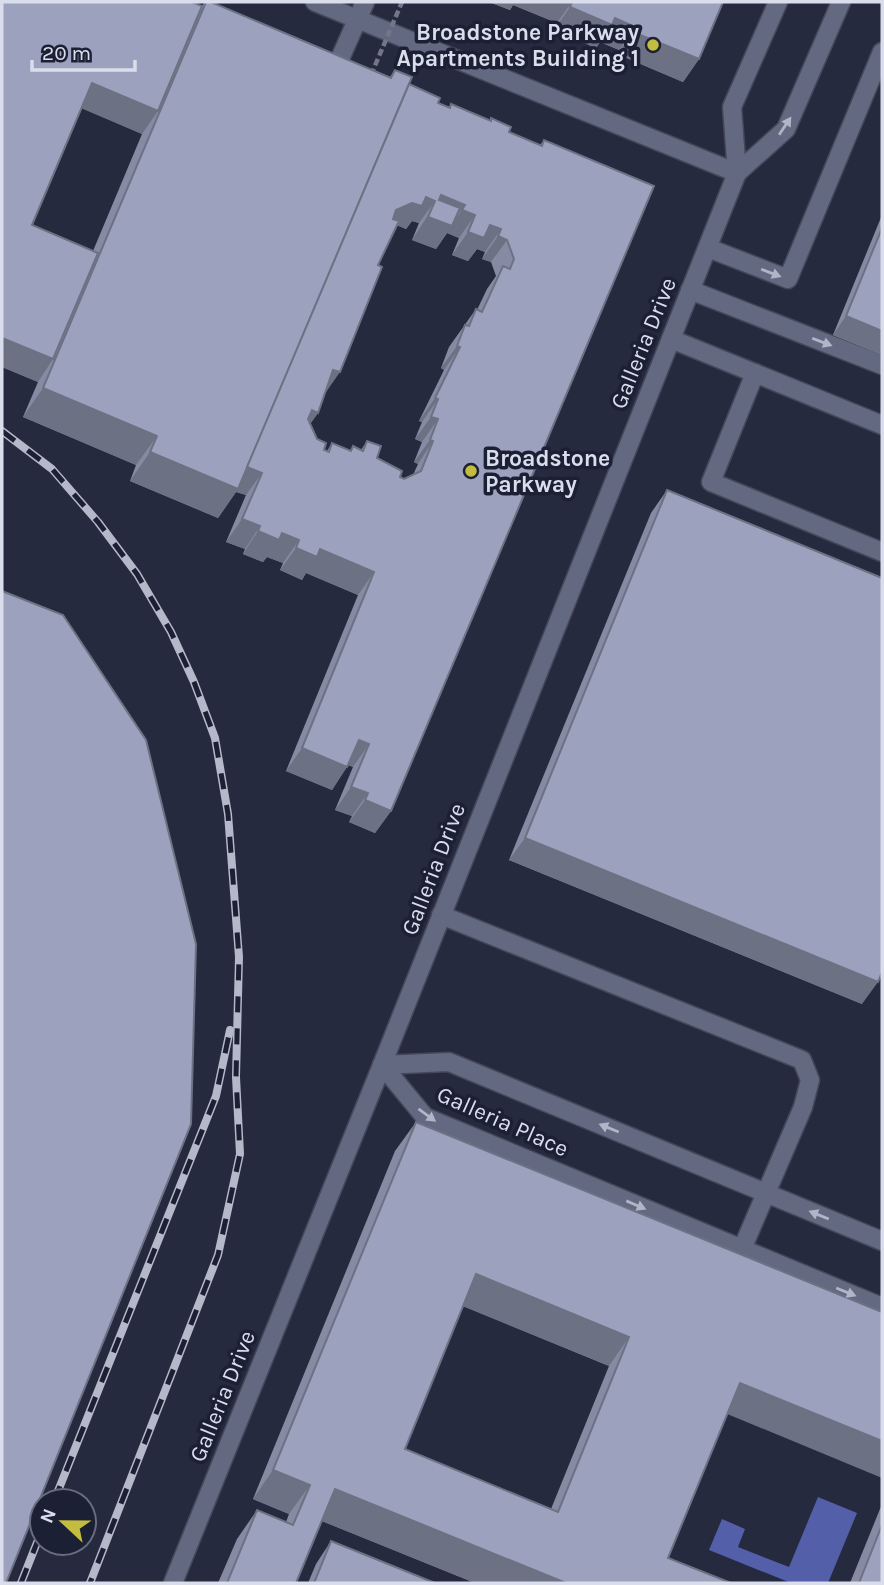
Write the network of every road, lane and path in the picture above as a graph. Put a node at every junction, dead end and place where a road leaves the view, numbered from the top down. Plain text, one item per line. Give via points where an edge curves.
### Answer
1 (316, 2) edge
2 (402, 2) edge
3 (778, 2) edge
4 (841, 2) edge
5 (361, 10) edge
6 (882, 52) edge
7 (370, 77) edge
8 (327, 88) edge
9 (737, 173) junction
10 (708, 248) junction
11 (691, 290) junction
12 (671, 338) junction
13 (882, 365) edge
14 (755, 373) junction
15 (882, 425) edge
16 (882, 552) edge
17 (441, 915) junction
18 (382, 1065) junction
19 (766, 1193) junction
20 (882, 1241) edge
21 (742, 1249) junction
22 (882, 1307) edge
23 (173, 1583) edge

1 - 5 street
2 - 7 path, bridge
3 - 9 street, Galleria Drive via 732,107
9 -> 4 street, Galleria Drive via 786,129
5 - 8 street
5 - 9 street
10 -> 6 street via 788,279
9 - 10 street, Galleria Drive
10 - 11 street, Galleria Drive
11 - 12 street, Galleria Drive
11 -> 13 street
12 - 14 street
12 - 17 street, Galleria Drive
14 - 15 street
14 - 16 street via 711,482
17 - 18 street, Galleria Drive
17 - 19 street via 802,1060 810,1080 803,1107
19 -> 18 street, Galleria Place via 449,1062
18 -> 21 street, Galleria Place via 425,1117
18 - 23 street, Galleria Drive
20 -> 19 street, Galleria Place
19 - 21 street
21 -> 22 street, Galleria Place

